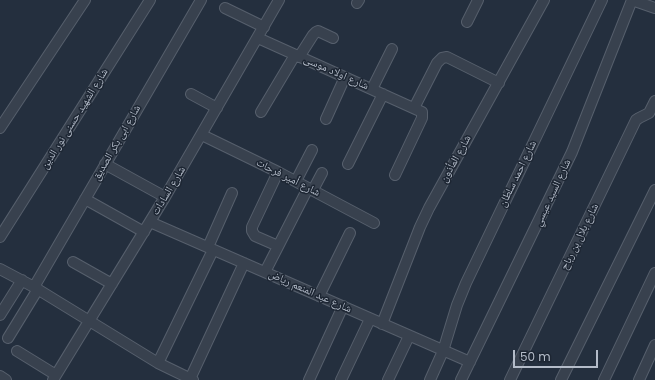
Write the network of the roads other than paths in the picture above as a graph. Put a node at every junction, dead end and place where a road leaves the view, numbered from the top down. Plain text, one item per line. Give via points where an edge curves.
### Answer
1 (85, 0) edge
2 (150, 0) edge
3 (202, 0) edge
4 (279, 0) edge
5 (478, 0) edge
6 (544, 0) edge
7 (602, 0) edge
8 (632, 0) edge
9 (225, 8) dead end
10 (655, 8) edge
11 (467, 22) dead end
12 (264, 28) junction
13 (258, 38) junction
14 (334, 38) dead end
15 (392, 49) dead end
16 (297, 56) junction
17 (345, 78) junction
18 (499, 83) junction
19 (372, 89) junction
20 (191, 94) dead end
21 (382, 94) junction
22 (655, 101) edge
23 (217, 108) junction
24 (414, 108) junction
25 (261, 112) dead end
26 (326, 119) dead end
27 (0, 128) edge
28 (202, 135) junction
29 (312, 150) dead end
30 (105, 164) junction
31 (348, 164) dead end
32 (278, 172) junction
33 (322, 173) dead end
34 (395, 175) dead end
35 (296, 181) junction
36 (310, 189) junction
37 (655, 190) edge
38 (232, 194) dead end
39 (165, 197) junction
40 (85, 199) junction
41 (150, 222) junction
42 (374, 223) dead end
43 (144, 232) junction
44 (350, 233) dead end
45 (0, 237) edge
46 (278, 246) junction
47 (210, 249) junction
48 (73, 262) dead end
49 (244, 263) junction
50 (0, 269) edge
51 (265, 272) junction
52 (655, 273) edge
53 (22, 280) junction
54 (112, 284) junction
55 (36, 288) junction
56 (319, 296) junction
57 (343, 306) junction
58 (0, 316) edge
59 (370, 319) junction
60 (89, 321) junction
61 (382, 324) junction
62 (409, 336) junction
63 (8, 338) dead end
64 (655, 345) edge
65 (443, 350) junction
66 (18, 351) dead end
67 (470, 362) junction
68 (158, 363) junction
69 (0, 376) edge
70 (54, 377) edge
71 (192, 379) edge
72 (6, 380) edge
73 (309, 380) edge
74 (341, 380) edge
75 (388, 380) edge
76 (430, 380) edge
77 (461, 380) edge
78 (510, 380) edge
79 (561, 380) edge
80 (604, 380) edge
81 (639, 380) edge

1 - 27 street
2 - 45 street, شارع الشهيد حسنى نور الدين
3 - 30 street, شارع ابى بكر الصديق
4 - 12 street, شارع السادات
5 - 11 street
6 - 18 street, شارع المأذون
7 - 65 street, شارع احمد سلطان via 466,283
8 - 10 street
8 - 67 street, شارع السيد عيسي via 572,152
9 - 12 street
12 - 13 street, شارع السادات
13 - 16 street, شارع اولاد موسى
13 - 23 street, شارع السادات
14 - 16 street via 318,31
15 - 19 street
16 - 17 street, شارع اولاد موسى
16 - 25 street
17 - 19 street, شارع اولاد موسى
17 - 26 street
18 - 24 street via 447,57 442,58
18 - 61 street, شارع المأذون via 429,208
19 - 21 street, شارع اولاد موسى
20 - 23 street
21 - 24 street, شارع اولاد موسى
21 - 31 street
22 - 78 street, شارع بلال بن رباح via 649,113 636,120
23 - 28 street, شارع السادات
24 - 34 street via 422,112 422,118
28 - 32 street, شارع أمير فرحات
28 - 39 street, شارع السادات
29 - 35 street
30 - 39 street
30 - 40 street, شارع ابى بكر الصديق
32 - 35 street, شارع أمير فرحات
32 - 46 street via 252,228 255,236
33 - 36 street
35 - 36 street, شارع أمير فرحات
36 - 42 street, شارع أمير فرحات
36 - 46 street
37 - 79 street
38 - 47 street
39 - 41 street, شارع السادات
40 - 43 street
40 - 55 street, شارع ابى بكر الصديق
41 - 43 street, شارع السادات
41 - 47 street, شارع عبد المنعم رياض
43 - 54 street, شارع السادات
44 - 56 street
46 - 51 street
47 - 49 street, شارع عبد المنعم رياض
47 - 68 street
48 - 54 street
49 - 51 street, شارع عبد المنعم رياض
49 - 71 street
50 - 53 street
51 - 56 street, شارع عبد المنعم رياض
52 - 80 street
53 - 55 street
53 - 58 street
54 - 60 street, شارع السادات
55 - 60 street
55 - 63 street, شارع ابى بكر الصديق
56 - 57 street, شارع عبد المنعم رياض
57 - 59 street, شارع عبد المنعم رياض
57 - 73 street
59 - 61 street, شارع عبد المنعم رياض
59 - 74 street
60 - 68 street
60 - 70 street, شارع السادات
61 - 62 street, شارع عبد المنعم رياض
62 - 65 street, شارع عبد المنعم رياض
62 - 75 street
64 - 81 street
65 - 67 street, شارع عبد المنعم رياض
65 - 76 street, شارع احمد سلطان
66 - 70 street
67 - 77 street, شارع السيد عيسي
68 - 71 street
69 - 72 street

